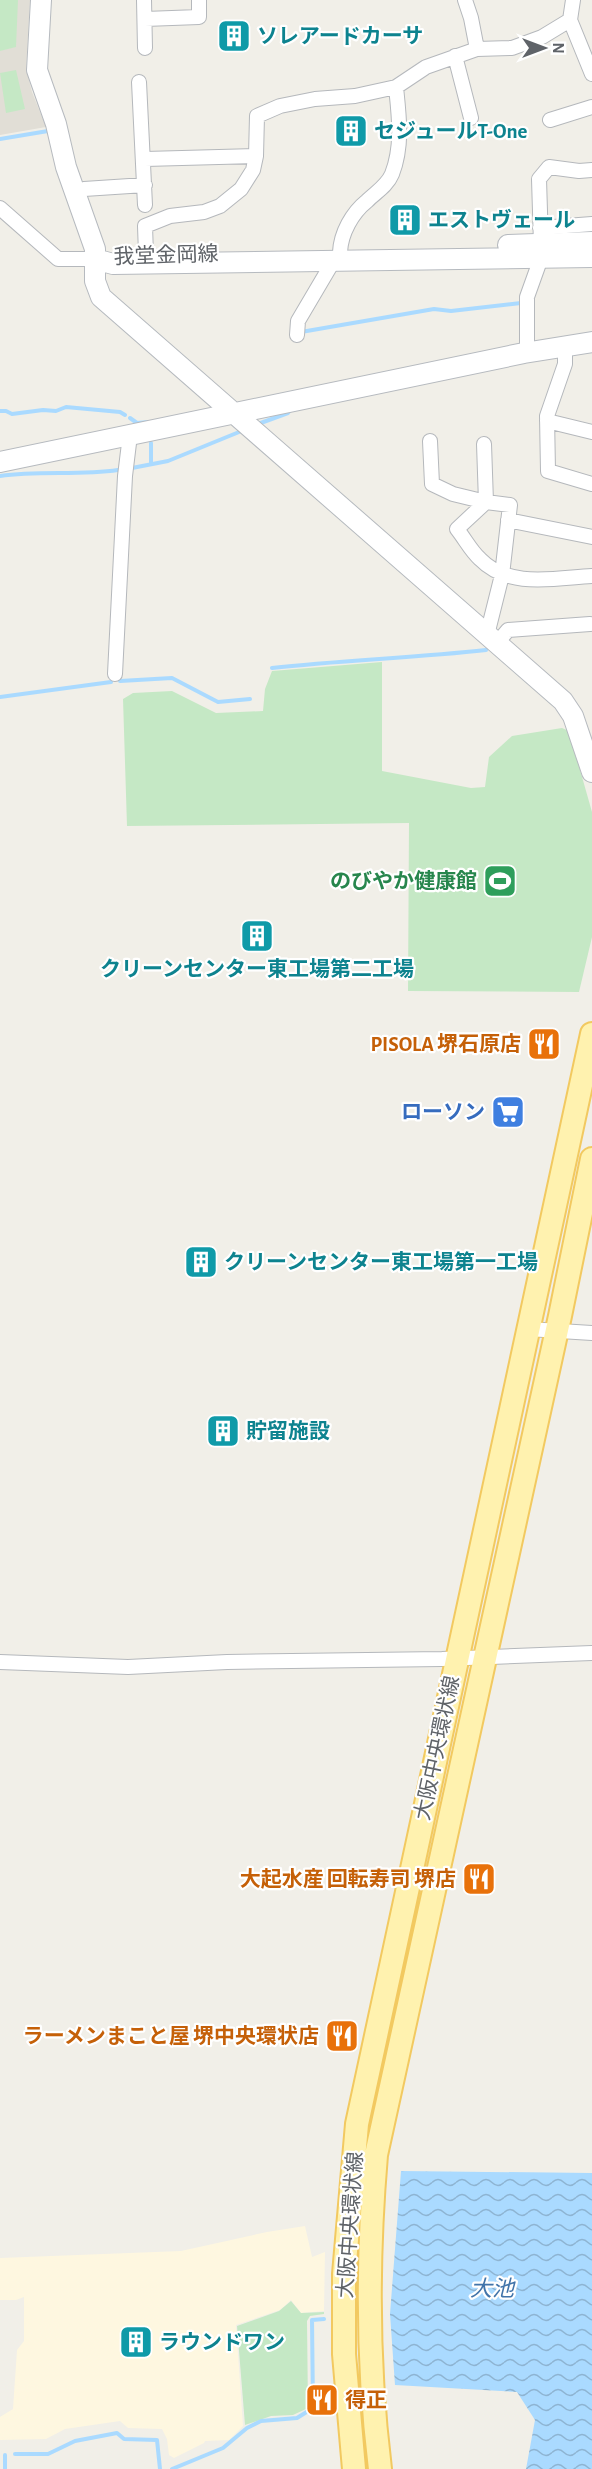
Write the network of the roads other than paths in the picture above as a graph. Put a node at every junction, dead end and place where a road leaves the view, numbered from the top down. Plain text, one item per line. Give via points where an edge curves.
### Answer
1 (41, 0) edge
2 (144, 0) edge
3 (199, 0) edge
4 (465, 0) edge
5 (573, 0) edge
6 (145, 19) junction
7 (570, 20) junction
8 (145, 48) dead end
9 (477, 49) junction
10 (455, 57) junction
11 (592, 74) edge
12 (139, 82) dead end
13 (396, 87) junction
14 (592, 107) edge
15 (471, 118) dead end
16 (550, 120) dead end
17 (256, 156) junction
18 (145, 159) junction
19 (592, 170) edge
20 (145, 185) junction
21 (84, 189) dead end
22 (145, 205) dead end
23 (0, 208) edge
24 (592, 224) edge
25 (592, 242) edge
26 (541, 243) junction
27 (146, 255) junction
28 (337, 256) junction
29 (592, 257) edge
30 (95, 259) junction
31 (297, 336) dead end
32 (592, 342) edge
33 (565, 346) junction
34 (527, 353) junction
35 (235, 413) junction
36 (547, 421) junction
37 (592, 432) edge
38 (130, 435) junction
39 (430, 441) dead end
40 (484, 444) dead end
41 (0, 462) edge
42 (592, 484) edge
43 (486, 502) junction
44 (508, 520) junction
45 (592, 537) edge
46 (502, 575) junction
47 (592, 576) edge
48 (590, 624) dead end
49 (492, 639) junction
50 (115, 674) dead end
51 (592, 772) edge
52 (592, 1034) edge
53 (592, 1159) edge
54 (528, 1329) junction
55 (556, 1333) junction
56 (592, 1333) edge
57 (592, 1653) edge
58 (456, 1657) junction
59 (484, 1657) junction
60 (0, 1662) edge
61 (354, 2469) edge
62 (380, 2469) edge

1 - 30 street via 37,70
2 - 6 street
3 - 6 street via 199,17
4 - 9 street
5 - 7 street
6 - 8 street
7 - 9 street via 542,37 512,48
7 - 11 street
9 - 10 street
10 - 13 street via 426,67
10 - 15 street
12 - 18 street
13 - 17 street via 280,106 257,116
13 - 28 street via 401,131 392,174 353,215
14 - 16 street
17 - 18 street
17 - 27 street via 253,170 241,189 220,206 170,216 145,226
18 - 20 street
19 - 26 street via 549,167 544,171 539,179
20 - 21 street
20 - 22 street
23 - 30 street via 58,259
24 - 26 street
25 - 26 street, 我堂金岡線
26 - 28 street, 我堂金岡線
26 - 29 street, 我堂金岡線
26 - 34 street via 527,297
27 - 28 street, 我堂金岡線
27 - 30 street, 我堂金岡線
28 - 30 street, 我堂金岡線 via 113,264
28 - 31 street via 298,321
30 - 35 street via 95,281 101,297
32 - 33 street
33 - 34 street
33 - 36 street via 565,364
34 - 35 street
35 - 38 street
35 - 49 street
36 - 37 street
36 - 42 street via 548,471
38 - 41 street
38 - 50 street
39 - 43 street via 432,484
40 - 43 street
43 - 44 street via 510,505
43 - 46 street via 457,529 480,560
44 - 45 street
44 - 46 street
46 - 47 street via 526,580
46 - 49 street
48 - 49 street via 508,630
49 - 51 street via 563,701 573,716
52 - 54 main road, 大阪中央環状線
53 - 55 main road, 大阪中央環状線
54 - 55 street
54 - 58 main road, 大阪中央環状線
55 - 56 street
55 - 59 main road, 大阪中央環状線
57 - 59 street
58 - 59 street
58 - 60 street via 128,1666
58 - 61 main road, 大阪中央環状線 via 357,2124 344,2274 344,2354
59 - 62 main road, 大阪中央環状線 via 376,2155 369,2238 369,2319

